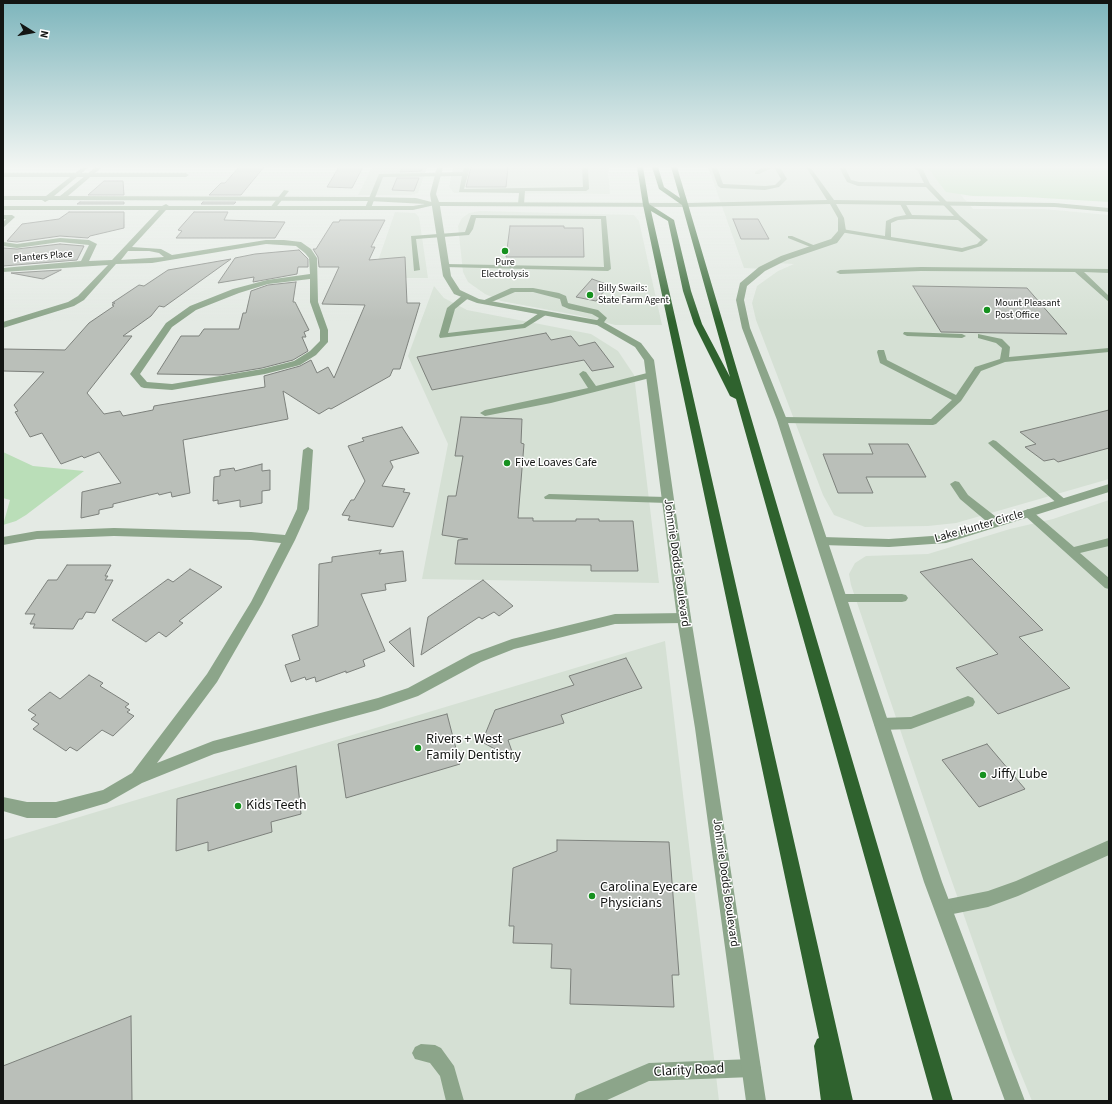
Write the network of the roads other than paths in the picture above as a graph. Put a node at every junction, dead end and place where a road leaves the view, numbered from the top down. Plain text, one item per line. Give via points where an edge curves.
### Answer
1 (958, 218) edge
2 (10, 219) edge
3 (154, 219) edge
4 (438, 219) edge
5 (472, 219) edge
6 (604, 219) edge
7 (649, 219) edge
8 (669, 219) edge
9 (690, 219) edge
10 (841, 219) edge
11 (896, 219) edge
12 (3, 226) edge
13 (842, 231) junction
14 (441, 235) junction
15 (790, 237) dead end
16 (888, 238) junction
17 (3, 244) edge
18 (815, 247) junction
19 (126, 249) junction
20 (169, 257) junction
21 (113, 263) junction
22 (84, 264) junction
23 (446, 266) junction
24 (3, 270) edge
25 (416, 270) dead end
26 (1077, 270) junction
27 (1109, 271) edge
28 (840, 272) dead end
29 (313, 276) junction
30 (467, 296) junction
31 (1109, 300) edge
32 (484, 302) junction
33 (545, 313) junction
34 (599, 323) junction
35 (3, 324) edge
36 (907, 334) dead end
37 (962, 336) dead end
38 (981, 336) dead end
39 (1109, 350) edge
40 (881, 352) dead end
41 (1004, 360) junction
42 (583, 374) dead end
43 (651, 375) junction
44 (594, 390) junction
45 (958, 399) junction
46 (485, 413) dead end
47 (748, 420) junction
48 (782, 420) junction
49 (993, 443) dead end
50 (308, 450) dead end
51 (955, 484) dead end
52 (1109, 488) edge
53 (549, 497) dead end
54 (667, 500) junction
55 (1063, 503) junction
56 (1028, 513) junction
57 (996, 523) junction
58 (290, 540) junction
59 (3, 541) edge
60 (822, 541) junction
61 (1109, 542) edge
62 (1071, 552) junction
63 (1109, 585) edge
64 (840, 598) junction
65 (902, 598) dead end
66 (684, 618) junction
67 (968, 702) dead end
68 (881, 724) junction
69 (137, 778) junction
70 (3, 804) edge
71 (1109, 848) edge
72 (943, 908) junction
73 (811, 954) junction
74 (421, 1053) dead end
75 (752, 1068) junction
76 (455, 1101) edge
77 (583, 1101) edge
78 (756, 1101) edge
79 (831, 1101) edge
80 (843, 1101) edge
81 (943, 1101) edge
82 (1015, 1101) edge

1 - 16 lane via 985,240 979,245 962,250
2 - 12 street
3 - 19 street
4 - 14 street, Johnnie Dodds Boulevard
5 - 14 lane via 467,234
6 - 23 lane via 608,269
7 - 73 highway
8 - 47 highway via 698,324
9 - 47 highway
10 - 13 street
11 - 16 lane via 888,222
13 - 16 lane
13 - 18 street via 834,241
14 - 23 street, Johnnie Dodds Boulevard
14 - 25 lane via 413,237
15 - 18 lane
17 - 22 street, Planters Place via 16,246 60,240 89,242 93,244
18 - 48 street via 762,269 743,285 740,300 746,328
19 - 20 street via 150,249 160,251
19 - 21 street
20 - 21 street, Planters Place via 152,261
20 - 29 street, Planters Place via 266,242 284,242 298,244 308,251 313,258
21 - 22 street, Planters Place
21 - 35 street via 81,298 71,304
22 - 24 street, Planters Place
23 - 30 street, Johnnie Dodds Boulevard via 447,276 457,292
26 - 27 lane
26 - 28 lane via 921,269
26 - 31 lane
29 - 29 street, Planters Place via 314,302 324,330 324,342 297,363 262,372 172,387 144,385 135,374 169,325 192,308 267,282
30 - 32 street, Johnnie Dodds Boulevard
30 - 33 lane via 451,308 444,336 525,326
32 - 33 street, Johnnie Dodds Boulevard
32 - 34 lane via 514,290 533,290 564,298 566,304 572,307 595,312 602,318
33 - 34 street, Johnnie Dodds Boulevard
34 - 43 street, Johnnie Dodds Boulevard via 638,345 649,360
36 - 37 lane
38 - 41 lane via 999,341 1006,347
39 - 41 lane
40 - 45 lane via 883,361
41 - 45 lane via 978,369
42 - 44 lane
43 - 44 lane
43 - 54 street, Johnnie Dodds Boulevard
44 - 46 lane
45 - 48 lane via 933,422
47 - 81 highway
48 - 60 street
49 - 55 lane
50 - 58 street via 303,509
51 - 57 lane via 964,497
52 - 55 street, Lake Hunter Circle
53 - 54 lane
54 - 66 street, Johnnie Dodds Boulevard
55 - 56 street, Lake Hunter Circle
56 - 57 street, Lake Hunter Circle
56 - 62 lane
57 - 60 street, Lake Hunter Circle via 946,539 918,542
58 - 59 street via 252,536 114,532 37,535
58 - 69 street via 212,678
60 - 64 street
61 - 62 lane
62 - 63 lane
64 - 65 lane
64 - 68 street
66 - 69 street via 615,618 512,644 476,658 413,692 378,704 213,748
66 - 75 street, Johnnie Dodds Boulevard
67 - 68 lane via 911,723
68 - 72 street
69 - 70 street via 108,796 56,810 27,810
71 - 72 lane via 988,899
72 - 82 street
73 - 79 highway
73 - 80 highway
74 - 76 lane via 435,1054 448,1072
75 - 77 lane, Clarity Road via 649,1072
75 - 78 street, Johnnie Dodds Boulevard

